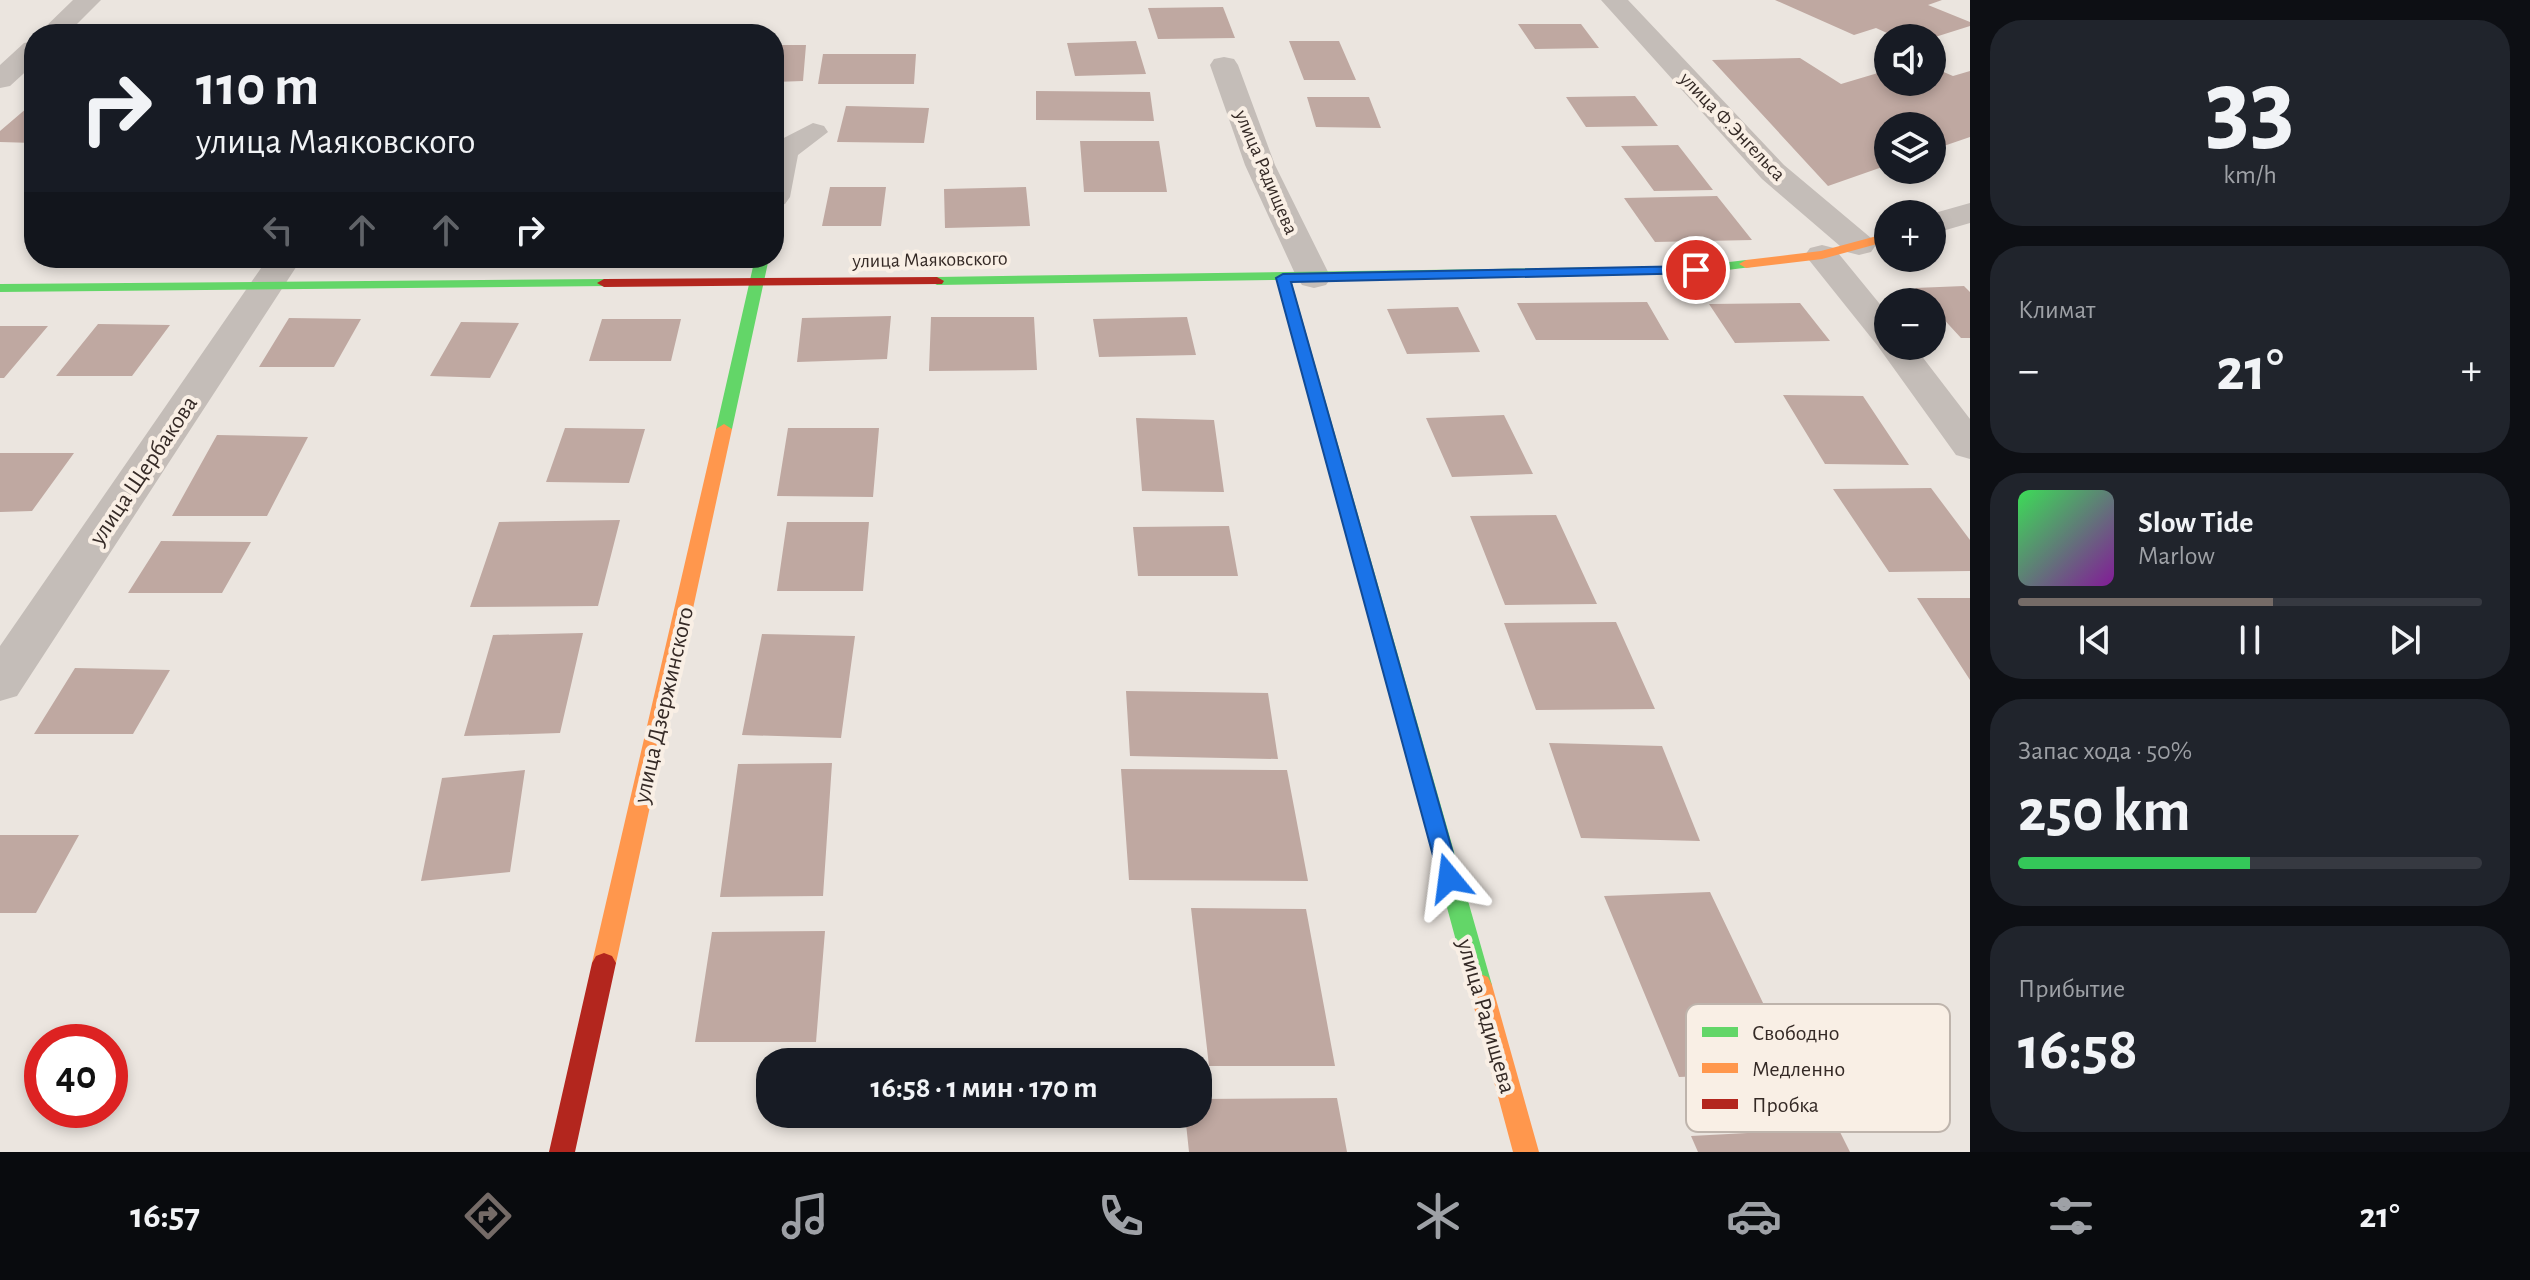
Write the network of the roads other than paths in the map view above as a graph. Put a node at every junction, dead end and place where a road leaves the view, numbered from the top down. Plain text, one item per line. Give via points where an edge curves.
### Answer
1 (88, 0) edge
2 (1614, 0) edge
3 (62, 24) edge
4 (24, 58) edge
5 (1224, 65) dead end
6 (0, 80) edge
7 (813, 132) dead end
8 (784, 150) edge
9 (1970, 213) edge
10 (1946, 220) edge
11 (1874, 241) edge
12 (1859, 245) junction
13 (1822, 255) junction
14 (760, 268) edge
15 (275, 273) edge
16 (1283, 278) junction
17 (1314, 278) junction
18 (757, 283) junction
19 (0, 288) edge
20 (1874, 320) edge
21 (1906, 360) edge
22 (1970, 446) edge
23 (0, 683) edge
24 (562, 1152) edge
25 (1526, 1152) edge

1 - 3 street
2 - 12 street, улица Ф.Энгельса via 1773,172
4 - 6 street
5 - 17 street, улица Радищева via 1260,165
7 - 8 street
9 - 10 street
11 - 12 street, улица Маяковского
12 - 13 street, улица Маяковского
13 - 17 street, улица Маяковского via 1696,270
13 - 20 street
14 - 18 street, улица Дзержинского
15 - 18 street, улица Маяковского
15 - 19 street, улица Маяковского
15 - 23 street, улица Щербакова
16 - 17 street, улица Маяковского
16 - 18 street, улица Маяковского
16 - 25 street, улица Радищева
18 - 24 street, улица Дзержинского
21 - 22 street

